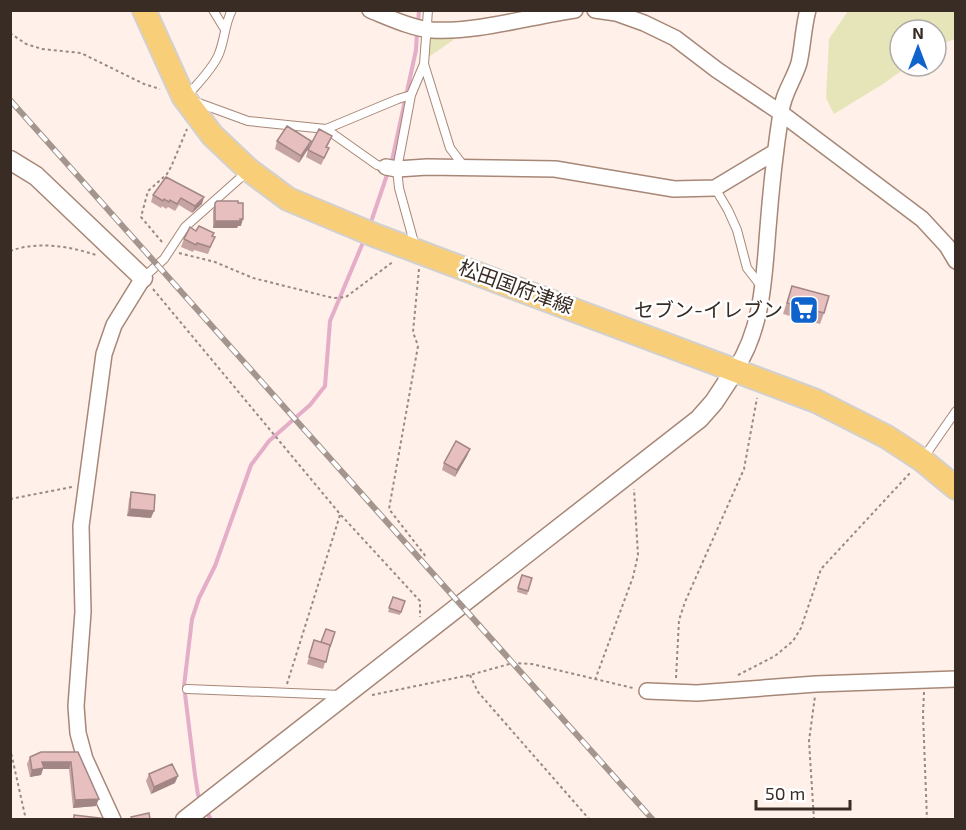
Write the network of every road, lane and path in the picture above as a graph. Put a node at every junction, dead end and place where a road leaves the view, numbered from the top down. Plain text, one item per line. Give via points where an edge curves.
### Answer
1 (144, 10) edge
2 (213, 10) edge
3 (232, 10) edge
4 (370, 10) edge
5 (428, 10) edge
6 (575, 10) edge
7 (595, 10) edge
8 (808, 10) edge
9 (224, 28) junction
10 (420, 28) junction
11 (10, 33) edge
12 (424, 64) junction
13 (411, 95) junction
14 (187, 102) junction
15 (781, 113) junction
16 (326, 129) junction
17 (775, 152) junction
18 (10, 160) edge
19 (392, 168) junction
20 (465, 168) junction
21 (249, 170) junction
22 (715, 188) junction
23 (169, 250) junction
24 (416, 250) junction
25 (10, 251) edge
26 (115, 251) junction
27 (956, 261) edge
28 (143, 278) junction
29 (763, 289) junction
30 (735, 370) junction
31 (761, 380) junction
32 (956, 411) edge
33 (922, 460) junction
34 (633, 471) junction
35 (85, 484) junction
36 (956, 488) edge
37 (10, 499) edge
38 (340, 514) junction
39 (427, 558) dead end
40 (420, 618) dead end
41 (470, 675) junction
42 (734, 677) dead end
43 (956, 679) edge
44 (595, 680) junction
45 (925, 680) junction
46 (816, 684) junction
47 (187, 689) dead end
48 (647, 691) joint
49 (285, 693) junction
50 (676, 693) junction
51 (344, 695) junction
52 (10, 748) edge
53 (196, 811) edge
54 (26, 819) edge
55 (113, 819) edge
56 (590, 819) edge
57 (814, 819) edge
58 (927, 819) edge

1 - 14 main road, 松田国府津線
2 - 9 lane
3 - 9 lane
4 - 10 street
5 - 10 lane
6 - 10 street via 490,25
7 - 15 street via 616,13 675,38
8 - 15 street via 799,62
9 - 14 lane via 219,54
10 - 12 lane
11 - 14 path via 42,49 81,53
12 - 13 lane
12 - 20 lane via 450,148
13 - 16 lane
13 - 19 lane
14 - 16 lane via 249,121
14 - 21 main road, 松田国府津線 via 212,135
14 - 23 path via 171,167 148,191 141,217
15 - 17 street
15 - 27 street via 922,219
16 - 19 lane via 377,165
17 - 22 street
17 - 29 street
18 - 26 street via 36,176
19 - 20 street
19 - 24 lane
20 - 22 street via 555,169 674,189
21 - 23 lane via 185,227
21 - 24 main road, 松田国府津線 via 288,199
22 - 29 lane via 737,230 747,268
23 - 24 path via 215,262 253,278 333,298 346,297
23 - 28 lane
24 - 30 main road, 松田国府津線
24 - 39 path via 413,332 418,346 389,508
25 - 26 path via 55,246 103,257 110,257
26 - 28 street
28 - 35 street via 114,325 104,354
28 - 38 path
29 - 30 street via 745,356
30 - 31 main road, 松田国府津線
30 - 34 street via 699,419
31 - 33 main road, 松田国府津線 via 859,421
31 - 50 path via 744,470 679,620
32 - 33 lane
33 - 36 main road, 松田国府津線
33 - 42 path via 821,569 793,641 775,656
34 - 44 path via 638,555
34 - 51 street
35 - 37 path
35 - 55 street via 78,733 85,759
38 - 40 path via 420,601
38 - 49 path
41 - 44 path via 513,663
41 - 51 path via 368,695
41 - 56 path via 478,692
43 - 45 street
44 - 48 path
45 - 46 street
45 - 58 path
46 - 50 street
46 - 57 path via 808,741
47 - 49 lane
48 - 50 street
49 - 51 lane
51 - 53 street
52 - 54 path

